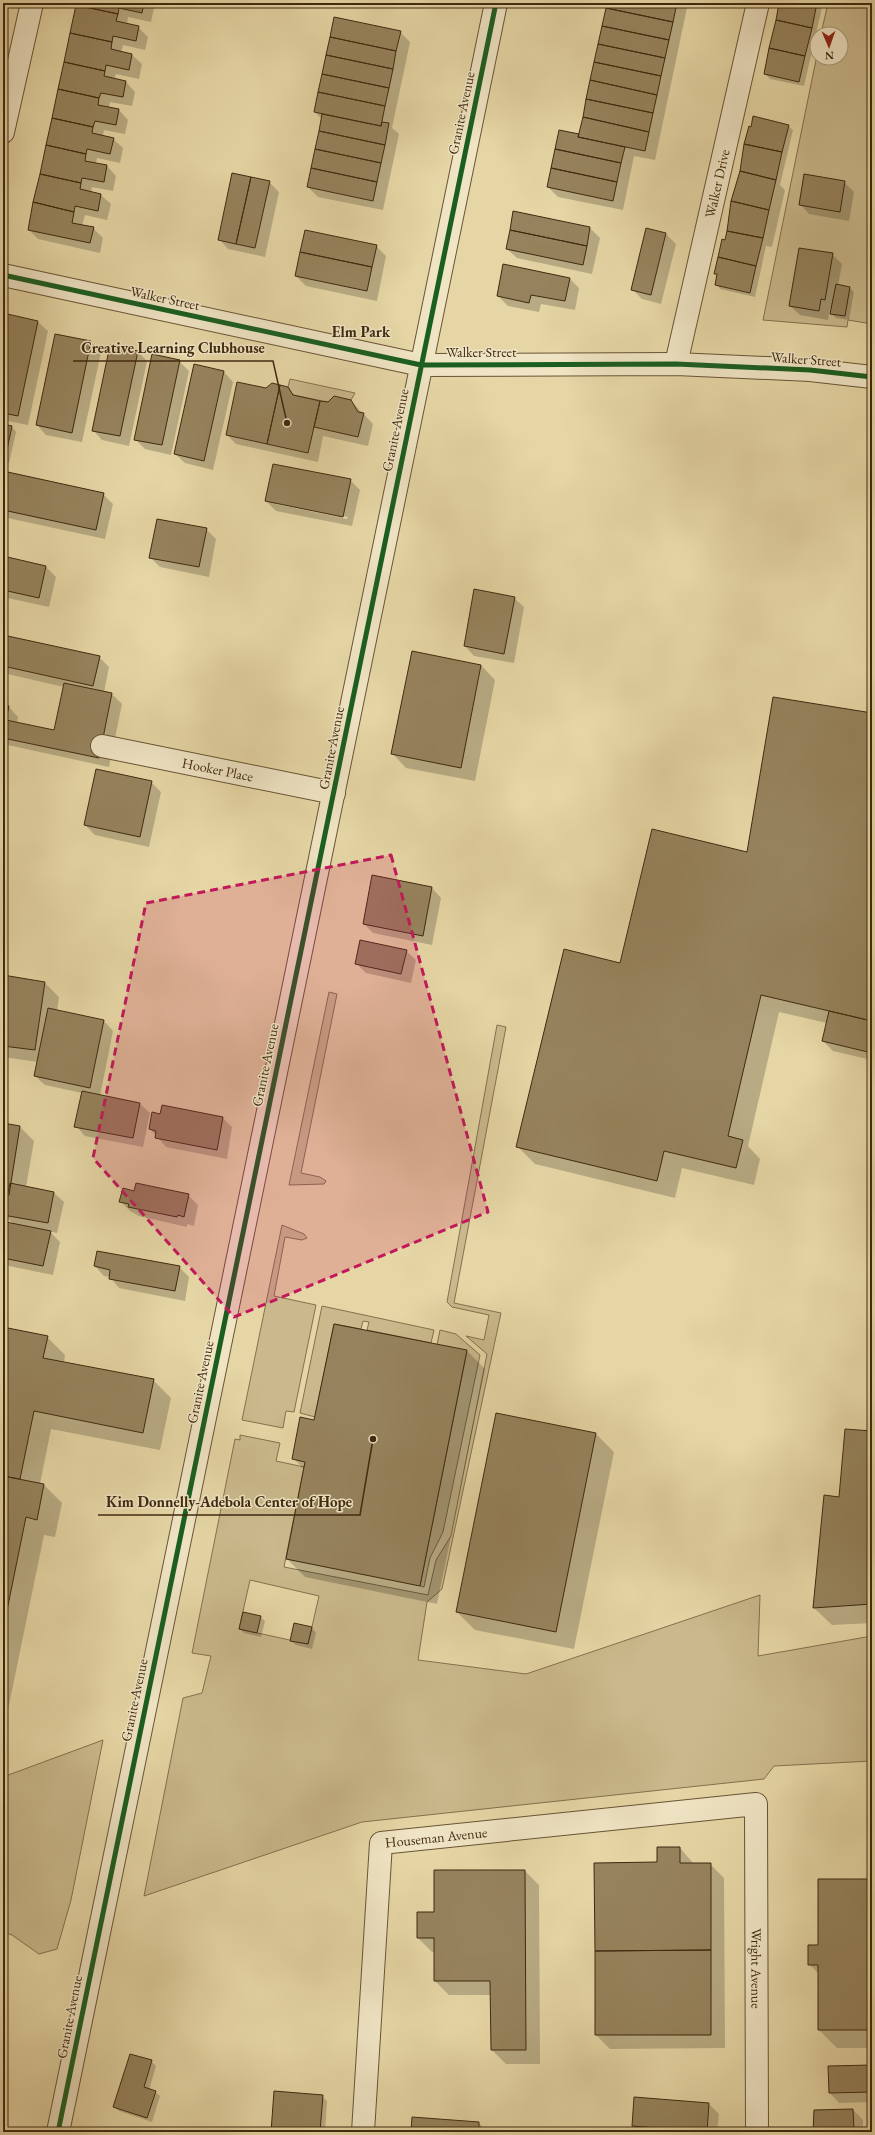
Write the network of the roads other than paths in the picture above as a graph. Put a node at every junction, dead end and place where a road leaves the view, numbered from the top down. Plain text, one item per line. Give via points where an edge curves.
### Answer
1 (32, 3) edge
2 (496, 3) edge
3 (758, 3) edge
4 (3, 132) edge
5 (3, 275) edge
6 (676, 364) junction
7 (421, 365) junction
8 (872, 377) edge
9 (102, 746) dead end
10 (334, 793) junction
11 (756, 1804) joint
12 (58, 2132) edge
13 (363, 2132) edge
14 (757, 2132) edge

1 - 4 street
2 - 7 street, Granite Avenue
3 - 6 street, Walker Drive
5 - 7 street, Walker Street
6 - 7 street, Walker Street
6 - 8 street, Walker Street via 810,370
7 - 10 street, Granite Avenue
9 - 10 street, Hooker Place
10 - 12 street, Granite Avenue
11 - 13 street, Houseman Avenue via 381,1843
11 - 14 street, Wright Avenue

